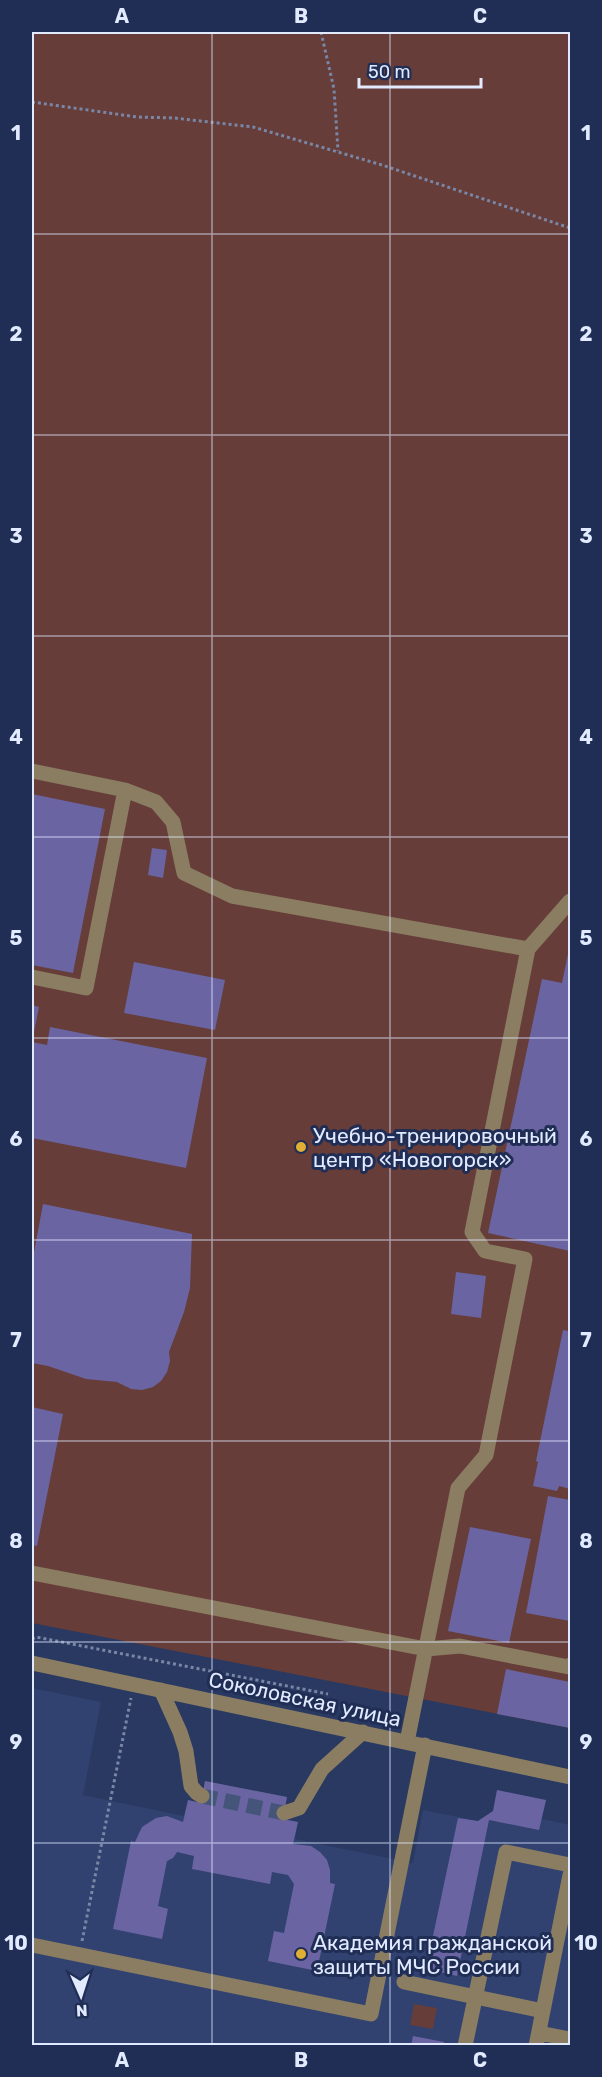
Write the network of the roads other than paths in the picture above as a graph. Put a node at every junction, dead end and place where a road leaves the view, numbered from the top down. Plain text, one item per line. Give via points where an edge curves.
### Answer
1 (32, 771) edge
2 (126, 790) junction
3 (570, 901) edge
4 (528, 949) junction
5 (32, 977) edge
6 (32, 1573) edge
7 (426, 1649) junction
8 (32, 1663) edge
9 (570, 1665) edge
10 (161, 1690) junction
11 (363, 1732) junction
12 (407, 1742) junction
13 (425, 1745) junction
14 (570, 1777) edge
15 (202, 1796) dead end
16 (284, 1813) dead end
17 (570, 1865) edge
18 (570, 1875) edge
19 (32, 1945) edge
20 (405, 1982) dead end
21 (475, 1996) junction
22 (543, 2011) junction
23 (537, 2039) edge
24 (570, 2039) edge
25 (465, 2046) edge

1 - 2 street
2 - 4 street via 156,802 173,822 184,873 232,896
2 - 5 street via 86,988
3 - 4 street
4 - 7 street via 472,1232 485,1251 525,1259 486,1455 458,1488
6 - 7 street
7 - 9 street via 460,1646
7 - 12 street
8 - 10 street, Соколовская улица
10 - 11 street, Соколовская улица
10 - 15 street via 186,1750 191,1786
11 - 12 street, Соколовская улица
11 - 16 street via 322,1769 299,1808
12 - 13 street, Соколовская улица
13 - 14 street, Соколовская улица
13 - 19 street via 371,2014
17 - 21 street via 506,1852
18 - 22 street
20 - 21 street
21 - 22 street
21 - 25 street
22 - 23 street
23 - 24 street

